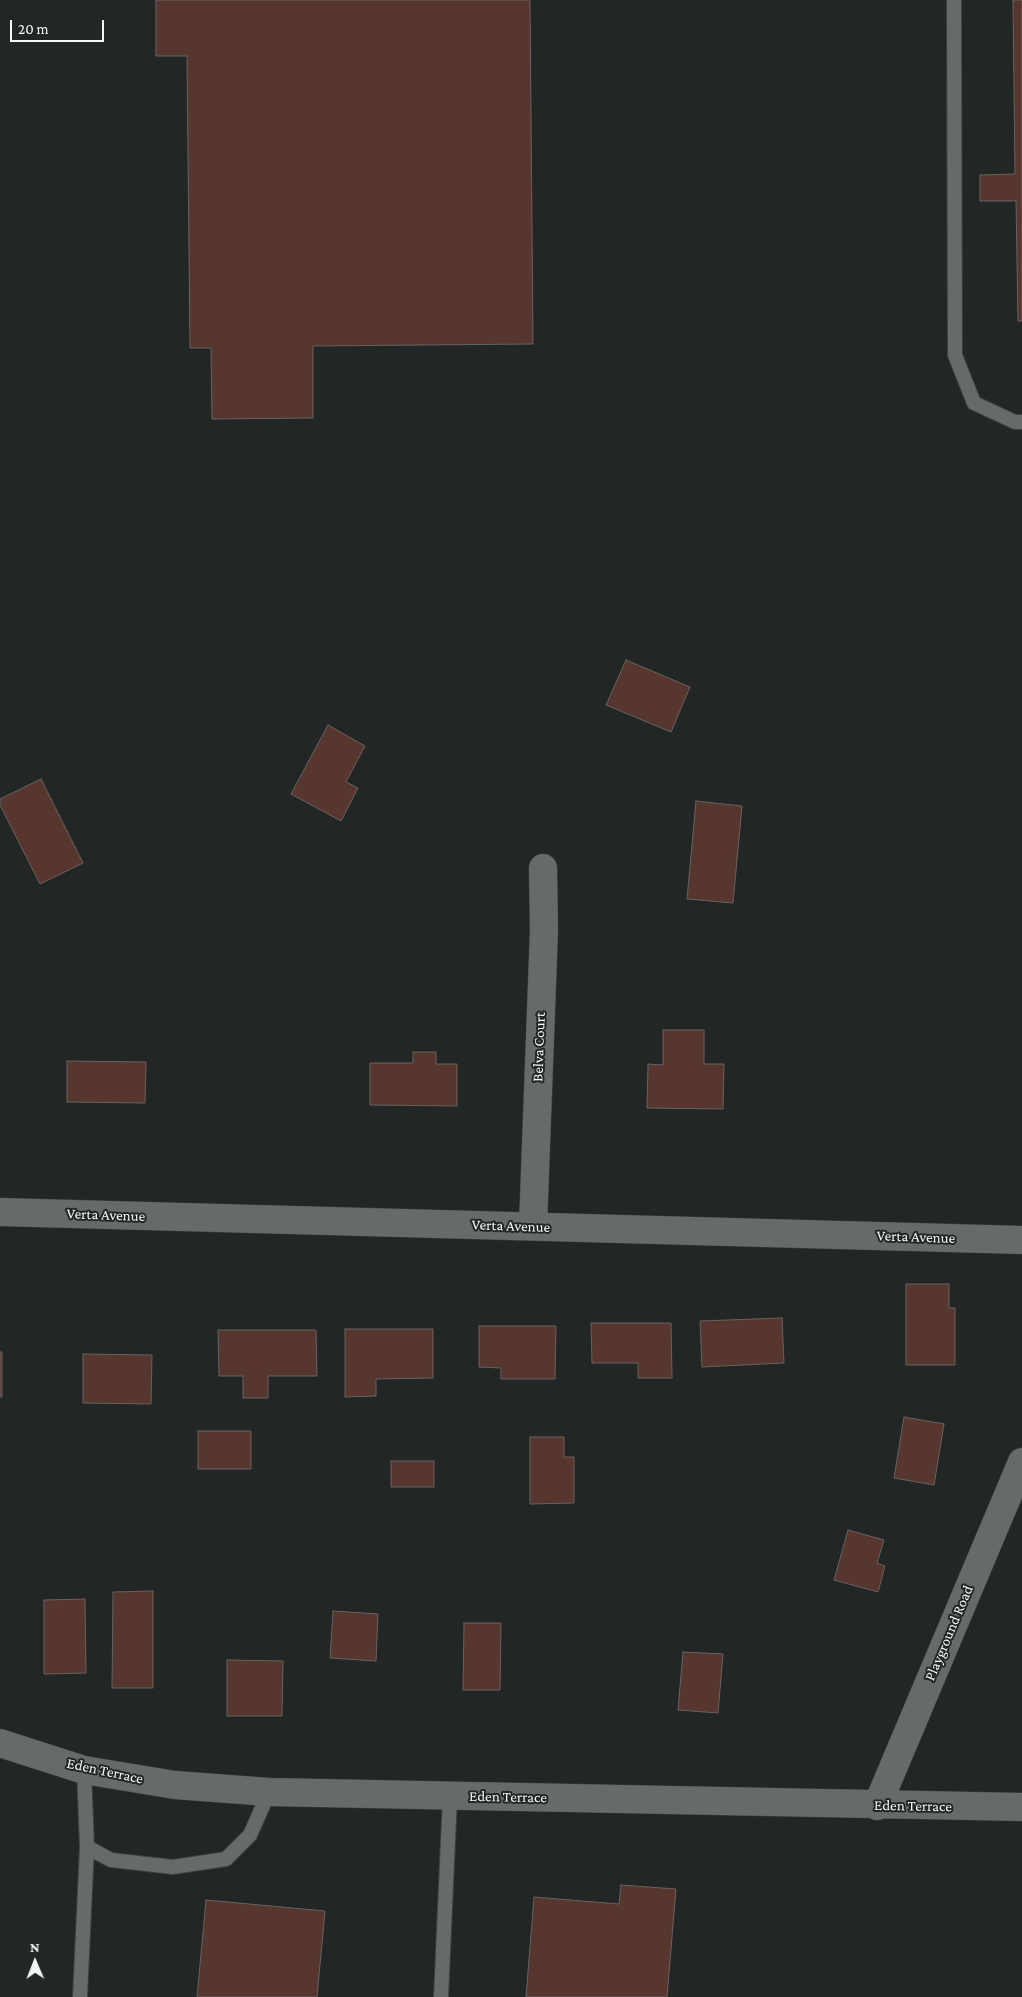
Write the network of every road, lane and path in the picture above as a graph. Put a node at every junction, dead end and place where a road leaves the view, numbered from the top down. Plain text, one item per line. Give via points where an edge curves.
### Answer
1 (954, 0) edge
2 (1022, 422) edge
3 (544, 868) dead end
4 (0, 1212) edge
5 (533, 1226) junction
6 (1022, 1240) edge
7 (1022, 1462) edge
8 (0, 1743) edge
9 (84, 1770) junction
10 (269, 1792) junction
11 (450, 1796) junction
12 (877, 1806) junction
13 (1022, 1807) edge
14 (87, 1848) junction
15 (80, 1997) edge
16 (441, 1997) edge

1 - 2 lane via 956,355 974,404
3 - 5 street, Belva Court
4 - 5 street, Verta Avenue
5 - 6 street, Verta Avenue
7 - 12 street, Playground Road
8 - 9 street, Eden Terrace
9 - 10 street, Eden Terrace via 175,1785
9 - 14 lane
10 - 11 street, Eden Terrace
10 - 14 lane via 250,1835 226,1859 173,1867 110,1860
11 - 12 street, Eden Terrace
11 - 16 lane
12 - 13 street, Eden Terrace
14 - 15 lane

